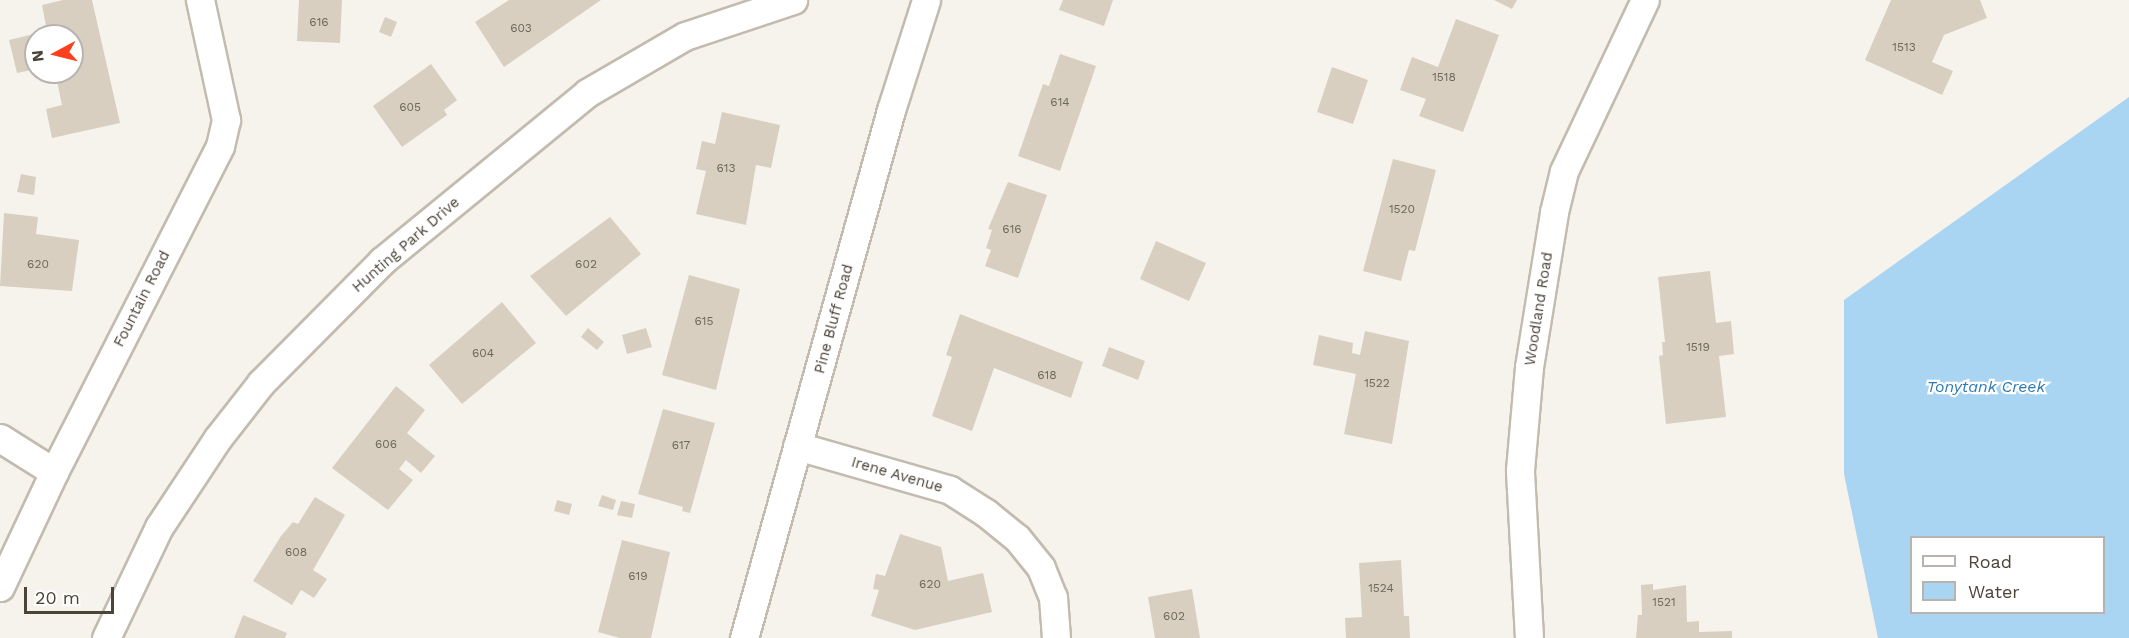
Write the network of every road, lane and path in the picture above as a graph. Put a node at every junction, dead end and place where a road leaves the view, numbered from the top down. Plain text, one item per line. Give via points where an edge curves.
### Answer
1 (200, 0) edge
2 (793, 0) edge
3 (926, 0) edge
4 (1645, 0) edge
5 (0, 438) edge
6 (797, 446) junction
7 (54, 471) junction
8 (1, 583) edge
9 (106, 638) edge
10 (744, 638) edge
11 (1056, 638) edge
12 (1529, 638) edge

1 - 7 street, Fountain Road via 226,120 220,146
2 - 9 street, Hunting Park Drive via 685,36 587,93 382,261 261,383 218,438 159,526
3 - 6 street, Pine Bluff Road
4 - 12 street, Woodland Road via 1564,171 1554,212 1529,368 1520,470
5 - 7 street
6 - 10 street, Pine Bluff Road
6 - 11 street, Irene Avenue via 950,490 986,513 1017,538 1041,568 1053,597
7 - 8 street, Fountain Road

